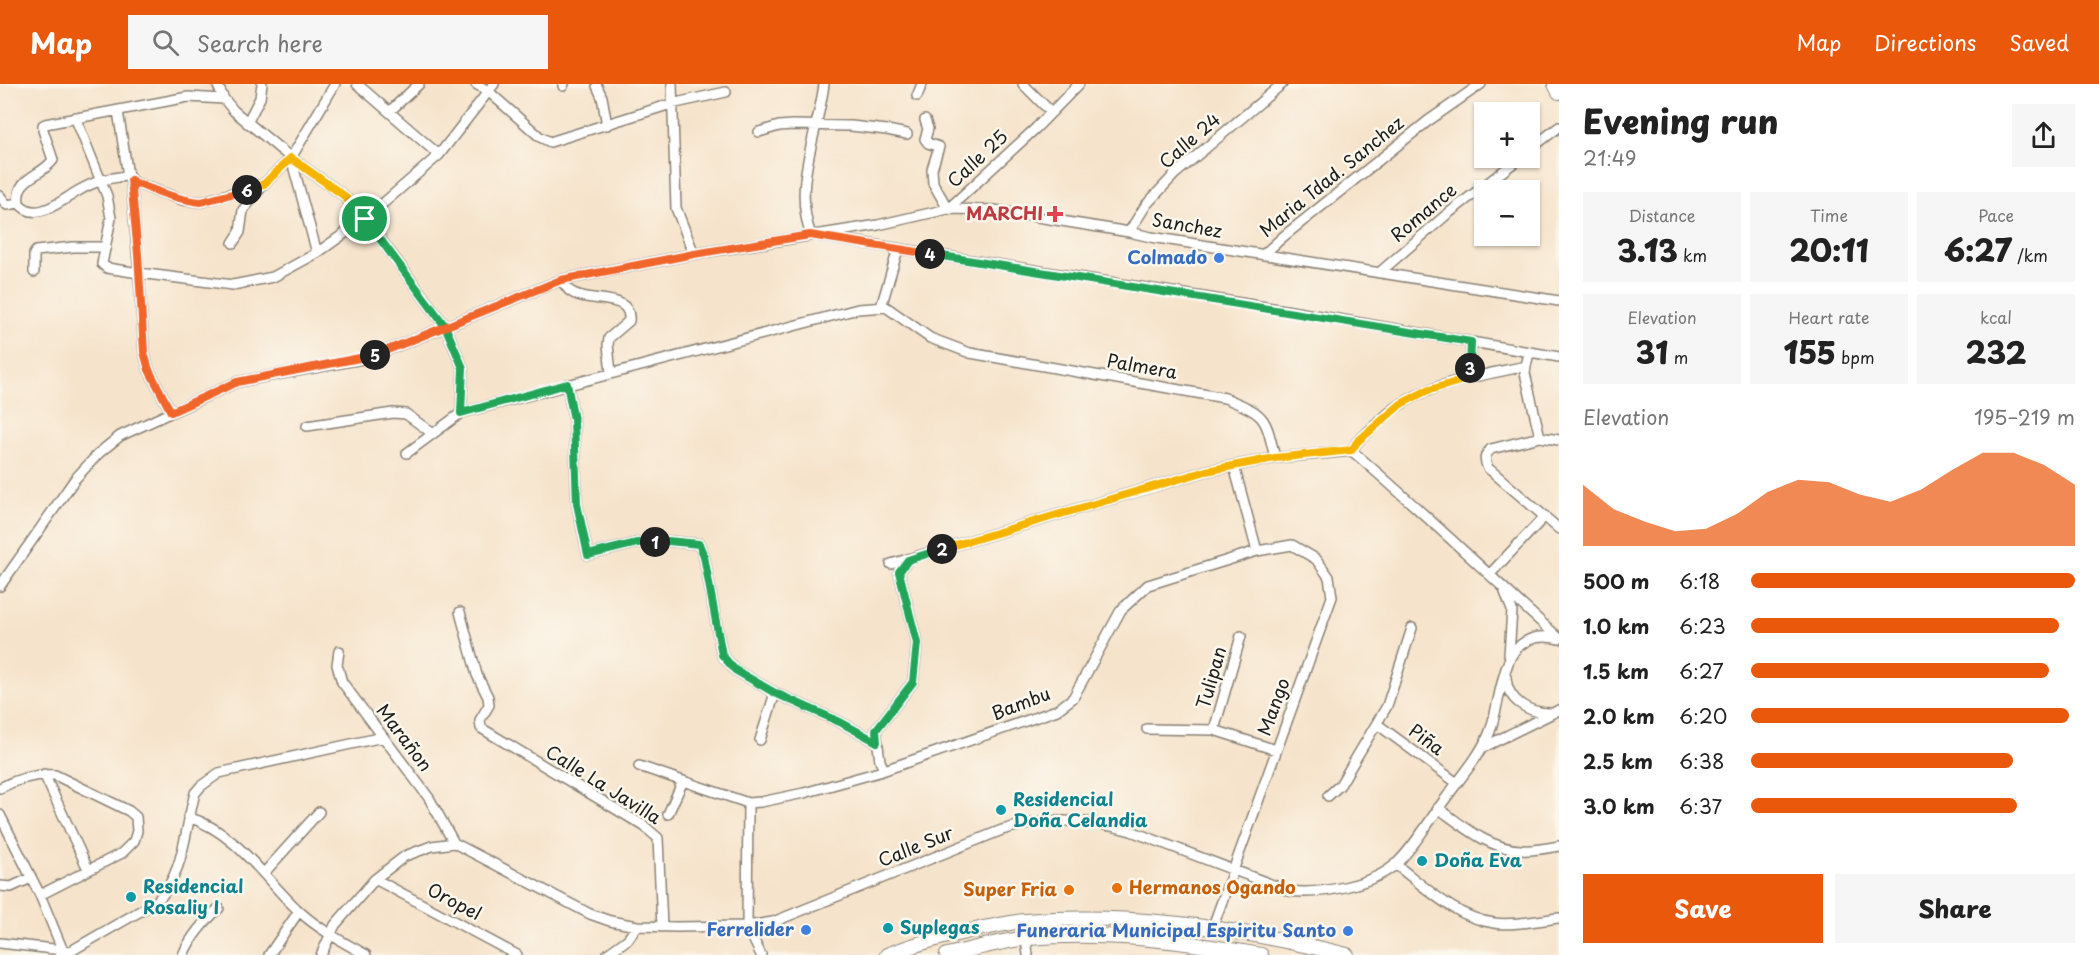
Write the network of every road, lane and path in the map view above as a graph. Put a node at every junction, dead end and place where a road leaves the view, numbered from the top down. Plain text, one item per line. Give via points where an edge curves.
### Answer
1 (218, 84) edge
2 (262, 84) edge
3 (335, 84) edge
4 (357, 84) edge
5 (418, 84) edge
6 (477, 84) edge
7 (672, 84) edge
8 (824, 84) edge
9 (922, 84) edge
10 (1023, 84) edge
11 (1079, 84) edge
12 (1282, 84) edge
13 (1481, 84) edge
14 (1555, 84) edge
15 (597, 86) dead end
16 (491, 88) edge
17 (726, 92) dead end
18 (1559, 92) edge
19 (917, 96) dead end
20 (224, 99) junction
21 (671, 104) junction
22 (118, 111) junction
23 (390, 111) junction
24 (1051, 112) junction
25 (75, 117) junction
26 (925, 120) dead end
27 (247, 123) junction
28 (607, 125) junction
29 (816, 126) junction
30 (1559, 127) edge
31 (759, 132) dead end
32 (908, 134) dead end
33 (1540, 142) edge
34 (439, 155) junction
35 (291, 158) junction
36 (1507, 168) edge
37 (130, 178) junction
38 (101, 180) junction
39 (264, 184) junction
40 (0, 196) edge
41 (19, 203) junction
42 (948, 209) junction
43 (365, 219) junction
44 (1129, 232) junction
45 (810, 235) junction
46 (233, 243) dead end
47 (106, 247) junction
48 (898, 249) junction
49 (317, 253) junction
50 (694, 254) junction
51 (1263, 255) junction
52 (34, 272) dead end
53 (139, 273) junction
54 (1379, 273) junction
55 (561, 280) junction
56 (1559, 301) edge
57 (881, 306) junction
58 (445, 326) junction
59 (1471, 342) junction
60 (1529, 352) junction
61 (1559, 357) edge
62 (1526, 366) junction
63 (611, 373) junction
64 (1470, 378) junction
65 (567, 384) junction
66 (171, 412) junction
67 (461, 413) junction
68 (308, 426) dead end
69 (432, 433) junction
70 (1540, 437) junction
71 (1559, 440) edge
72 (1352, 450) junction
73 (407, 453) dead end
74 (1275, 458) junction
75 (1234, 466) junction
76 (1545, 516) junction
77 (1559, 529) edge
78 (1257, 551) junction
79 (1316, 559) joint
80 (908, 560) junction
81 (891, 564) dead end
82 (1490, 574) junction
83 (0, 586) edge
84 (1502, 588) junction
85 (460, 612) dead end
86 (1412, 628) dead end
87 (1241, 636) dead end
88 (1559, 638) edge
89 (339, 651) dead end
90 (1509, 658) junction
91 (1506, 672) junction
92 (775, 693) junction
93 (1556, 712) edge
94 (1377, 723) junction
95 (1147, 729) dead end
96 (1214, 730) junction
97 (383, 737) junction
98 (760, 740) dead end
99 (877, 742) junction
100 (1482, 748) junction
101 (1276, 750) junction
102 (639, 765) dead end
103 (884, 770) junction
104 (44, 774) junction
105 (683, 781) junction
106 (1457, 783) junction
107 (0, 788) edge
108 (1328, 796) dead end
109 (748, 803) junction
110 (1438, 808) junction
111 (319, 812) dead end
112 (668, 814) dead end
113 (0, 815) edge
114 (188, 817) junction
115 (454, 843) junction
116 (1559, 846) edge
117 (1395, 864) junction
118 (88, 869) junction
119 (1233, 870) junction
120 (264, 873) junction
121 (31, 878) junction
122 (375, 879) junction
123 (0, 886) edge
124 (40, 895) junction
125 (219, 908) dead end
126 (299, 911) junction
127 (1559, 918) edge
128 (637, 926) junction
129 (747, 926) junction
130 (662, 927) junction
131 (1212, 929) junction
132 (331, 935) junction
133 (1026, 939) junction
134 (0, 943) edge
135 (918, 949) edge
136 (66, 953) edge
137 (183, 955) edge
138 (268, 955) edge
139 (321, 955) edge
140 (366, 955) edge
141 (517, 955) edge
142 (606, 955) edge
143 (761, 955) edge
144 (887, 955) edge
145 (947, 955) edge
146 (1028, 955) edge
147 (1261, 955) edge
148 (1347, 955) edge

1 - 20 street
2 - 27 street via 260,98
3 - 35 street
4 - 23 street
5 - 23 street
6 - 16 street
7 - 21 street
8 - 29 street
9 - 19 street
10 - 24 street
11 - 24 street, Calle 25
12 - 44 street, Calle 24 via 1175,174 1146,205
13 - 51 street, Maria Tdad. Sanchez via 1428,121
14 - 18 main road
15 - 28 street
16 - 28 street via 540,137 550,142
16 - 34 street
17 - 21 street
20 - 22 street via 188,97
20 - 27 street
21 - 28 street
21 - 50 street via 676,208
22 - 25 street
22 - 37 street
23 - 34 street
24 - 42 street, Calle 25
25 - 38 street
25 - 41 street via 43,125 54,160 19,189
26 - 42 street, Calle 25 via 925,140 939,147 932,169 933,183
27 - 35 street
29 - 31 street via 779,126
29 - 32 street via 851,126
29 - 45 street via 803,208
30 - 33 street
34 - 43 street
35 - 39 street
35 - 43 street via 343,195
35 - 49 street
36 - 54 street, Romance
37 - 38 street
37 - 39 street via 183,200 201,202
37 - 53 street
38 - 41 street via 41,211 26,210
38 - 47 street via 111,218
39 - 46 street via 243,210 240,232
40 - 41 street via 7,205
42 - 44 street, Sanchez via 994,210
42 - 45 street, Sanchez
43 - 49 street
43 - 58 street
44 - 51 street, Sanchez
45 - 48 street
45 - 50 street, Sanchez
47 - 52 street via 36,251
47 - 53 street via 104,267
48 - 57 street
48 - 59 street
49 - 53 street via 273,277 233,285
50 - 55 street, Sanchez
51 - 54 street, Sanchez
53 - 66 street via 144,352
54 - 56 street, Sanchez
55 - 58 street, Sanchez
55 - 63 street via 570,291 625,305 629,321 609,338
57 - 63 street
57 - 74 street, Palmera via 930,338 970,353 1224,398 1254,410 1267,423
58 - 66 street, Sanchez via 368,358 237,382
58 - 67 street via 463,368
59 - 60 street
59 - 64 street
60 - 61 street
60 - 62 street
62 - 64 street
62 - 70 street
63 - 65 street
64 - 72 street via 1426,391 1401,404
65 - 67 street
65 - 92 street via 574,420 577,504 588,555 637,543 699,544 722,655 735,670
66 - 83 street, Sanchez via 120,436 99,453 75,479
67 - 69 street
68 - 69 street via 393,413 406,414
69 - 73 street
70 - 71 street
70 - 76 street via 1491,449 1485,461 1488,468
72 - 74 street
72 - 82 street
74 - 75 street
75 - 78 street
75 - 80 street
76 - 77 street
76 - 82 street
78 - 79 street, Bambu via 1292,545
78 - 103 street, Bambu via 1148,585 1121,610 1073,698 1057,710
79 - 101 street, Mango via 1329,577 1332,597
80 - 81 street
80 - 99 street via 899,572 917,643 913,682 876,730
82 - 84 street
84 - 88 street
84 - 90 street via 1512,610
85 - 130 street, Calle La Javilla via 477,675 488,697 481,728 658,838
86 - 94 street via 1387,706
87 - 96 street, Tulipan
88 - 90 street via 1526,641
89 - 97 street, Marañon via 337,665 342,682
90 - 91 street
91 - 93 street via 1510,694 1518,703 1528,710
91 - 100 street
92 - 98 street
92 - 99 street
93 - 100 street
94 - 106 street, Piña
94 - 108 street via 1340,785
95 - 96 street
96 - 101 street
97 - 114 street via 219,773 195,794
97 - 115 street, Marañon via 429,798
99 - 103 street
100 - 106 street
101 - 119 street, Mango
102 - 105 street
103 - 109 street, Bambu via 804,793
104 - 107 street
104 - 118 street
104 - 118 street via 66,780 136,817 137,831 129,847
105 - 109 street
105 - 112 street
106 - 110 street
109 - 129 street
110 - 116 street via 1492,843 1522,850
110 - 117 street
111 - 120 street
113 - 121 street
114 - 120 street via 209,825 235,844
114 - 136 street via 177,867 164,894 135,916
115 - 122 street via 405,856
115 - 128 street, Calle Sur via 590,915
117 - 119 street, Calle Sur via 1372,878 1305,893
117 - 127 street via 1465,915 1482,921 1497,924
118 - 124 street
119 - 129 street, Calle Sur via 1108,824 1064,820 1026,823 773,922
119 - 131 street, Mango
120 - 126 street
121 - 123 street via 11,887
121 - 124 street
122 - 132 street via 335,925
122 - 141 street, Oropel
124 - 136 street
125 - 137 street via 201,926
126 - 132 street
126 - 138 street
128 - 130 street, Calle Sur
128 - 142 street via 628,939
129 - 130 street, Calle Sur
129 - 143 street
131 - 135 main road via 1093,918 1023,921
131 - 148 main road
132 - 139 street
132 - 140 street
133 - 145 main road
133 - 146 street
133 - 147 main road via 1100,935
134 - 136 street
135 - 144 main road

